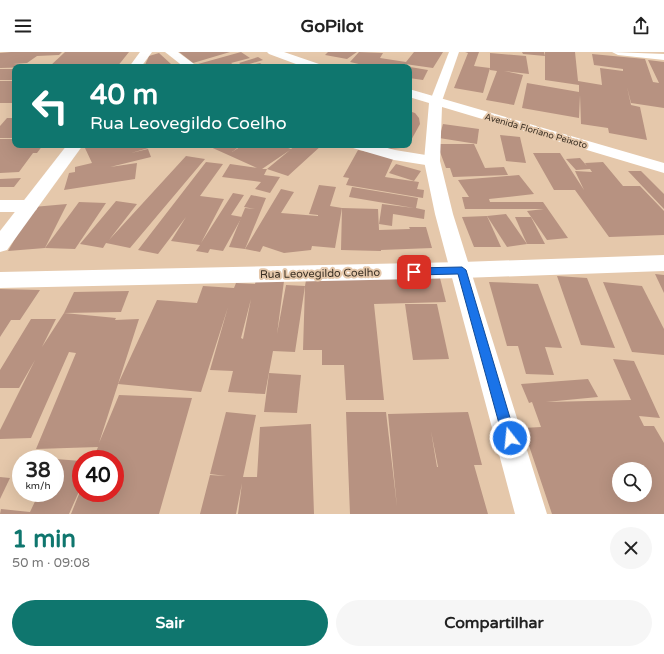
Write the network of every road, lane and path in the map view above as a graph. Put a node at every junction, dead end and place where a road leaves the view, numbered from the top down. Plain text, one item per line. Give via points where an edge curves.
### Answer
1 (146, 52) edge
2 (171, 52) edge
3 (273, 52) edge
4 (454, 52) edge
5 (618, 52) edge
6 (664, 57) edge
7 (137, 64) edge
8 (188, 64) edge
9 (307, 64) edge
10 (412, 95) edge
11 (436, 101) junction
12 (73, 148) edge
13 (370, 148) edge
14 (432, 161) junction
15 (664, 168) edge
16 (0, 206) edge
17 (29, 206) junction
18 (0, 245) edge
19 (664, 263) edge
20 (462, 270) junction
21 (0, 280) edge
22 (531, 514) edge

1 - 7 street
2 - 8 street
3 - 9 street
4 - 11 street
5 - 6 street
10 - 11 street, Avenida Floriano Peixoto
11 - 14 street
11 - 15 street, Avenida Floriano Peixoto
12 - 17 street
13 - 14 street
14 - 20 street via 444,214
16 - 17 street
17 - 18 street
19 - 20 street, Rua Leovegildo Coelho
20 - 21 street, Rua Leovegildo Coelho
20 - 22 street

